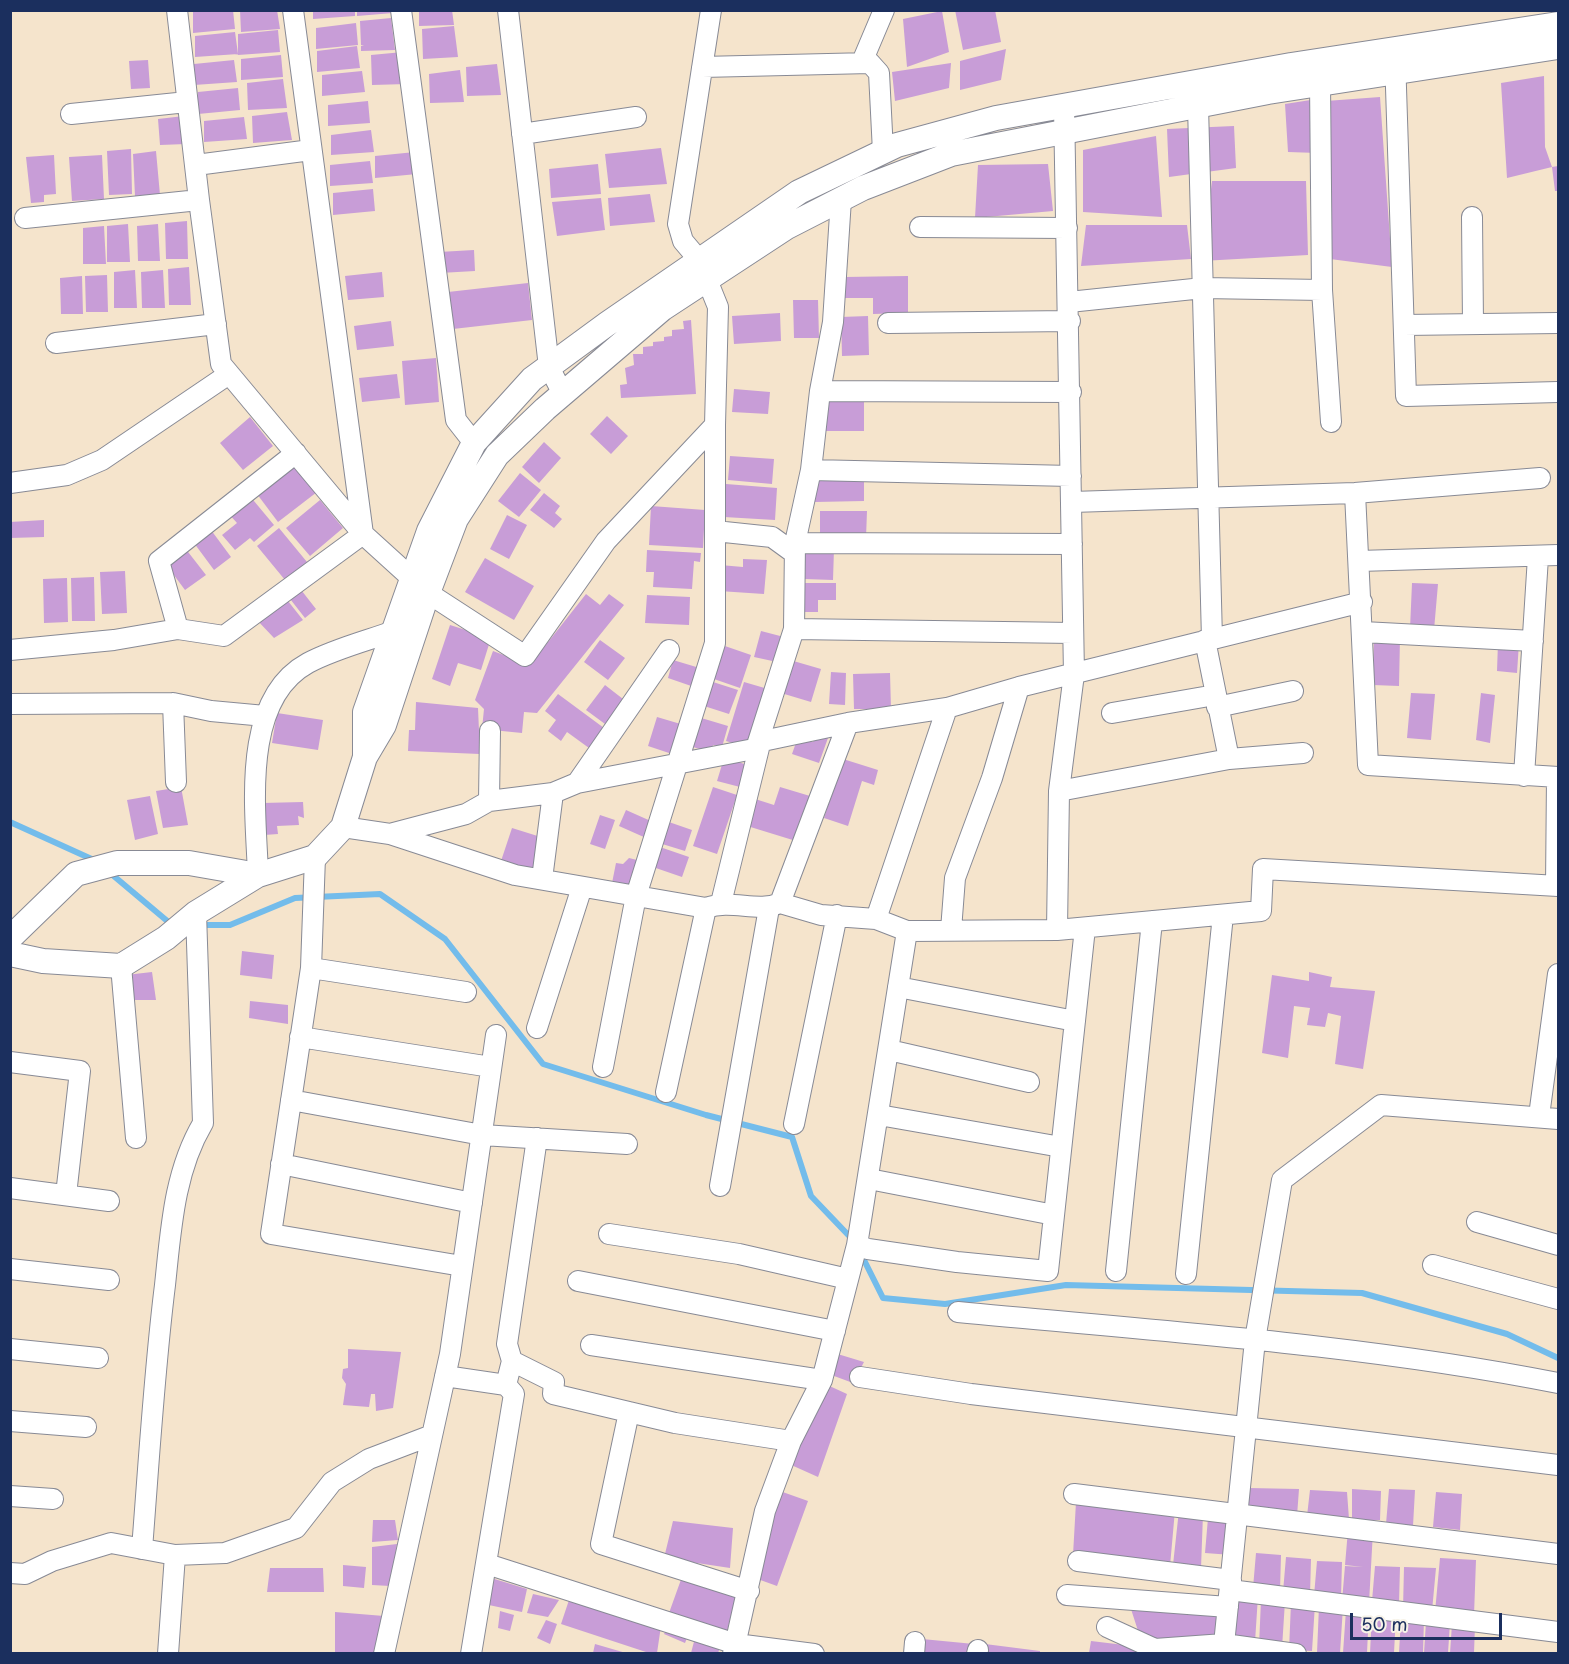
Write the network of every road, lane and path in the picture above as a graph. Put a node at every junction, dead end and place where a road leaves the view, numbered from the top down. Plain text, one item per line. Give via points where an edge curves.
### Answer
1 (177, 10) edge
2 (292, 10) edge
3 (401, 10) edge
4 (508, 10) edge
5 (711, 10) edge
6 (884, 10) edge
7 (1558, 24) edge
8 (1558, 47) edge
9 (1395, 61) junction
10 (862, 62) junction
11 (702, 67) junction
12 (1320, 83) junction
13 (188, 102) junction
14 (1065, 106) junction
15 (1197, 106) junction
16 (71, 114) dead end
17 (636, 117) dead end
18 (1065, 132) junction
19 (522, 134) junction
20 (311, 150) junction
21 (883, 152) junction
22 (196, 165) junction
23 (841, 199) junction
24 (199, 200) junction
25 (1472, 217) dead end
26 (25, 218) dead end
27 (920, 227) dead end
28 (1067, 228) junction
29 (704, 270) junction
30 (1203, 288) junction
31 (1322, 290) junction
32 (1069, 311) junction
33 (888, 322) dead end
34 (1558, 323) edge
35 (216, 324) junction
36 (1473, 324) junction
37 (1404, 325) junction
38 (56, 343) dead end
39 (549, 367) junction
40 (230, 374) junction
41 (820, 391) junction
42 (1071, 392) junction
43 (1558, 392) edge
44 (563, 394) junction
45 (1331, 422) dead end
46 (715, 425) junction
47 (474, 443) junction
48 (296, 453) junction
49 (812, 470) junction
50 (1071, 476) junction
51 (1540, 478) dead end
52 (10, 483) edge
53 (1355, 493) junction
54 (1208, 498) junction
55 (1072, 502) junction
56 (715, 531) junction
57 (363, 534) junction
58 (795, 543) junction
59 (1072, 544) junction
60 (1558, 555) edge
61 (1538, 557) junction
62 (1359, 561) junction
63 (420, 585) junction
64 (1362, 602) junction
65 (178, 629) junction
66 (794, 629) junction
67 (394, 631) junction
68 (1363, 632) junction
69 (1073, 633) junction
70 (1208, 640) junction
71 (1533, 641) junction
72 (10, 650) edge
73 (669, 650) dead end
74 (1074, 674) junction
75 (1019, 687) junction
76 (1293, 691) dead end
77 (1216, 701) junction
78 (172, 703) junction
79 (10, 704) edge
80 (947, 708) junction
81 (1112, 713) dead end
82 (265, 716) junction
83 (848, 723) junction
84 (490, 731) dead end
85 (759, 745) junction
86 (1303, 753) dead end
87 (365, 757) junction
88 (1229, 759) junction
89 (678, 765) junction
90 (1524, 776) junction
91 (1558, 777) edge
92 (176, 782) dead end
93 (577, 783) junction
94 (1059, 791) junction
95 (553, 793) junction
96 (489, 801) junction
97 (343, 826) junction
98 (390, 834) junction
99 (315, 857) junction
100 (258, 875) junction
101 (542, 879) junction
102 (1557, 886) edge
103 (582, 887) junction
104 (636, 897) junction
105 (713, 905) junction
106 (775, 906) junction
107 (196, 913) junction
108 (837, 915) junction
109 (1223, 915) junction
110 (876, 919) junction
111 (1152, 921) junction
112 (1084, 928) junction
113 (951, 930) junction
114 (1057, 930) junction
115 (907, 931) junction
116 (10, 938) edge
117 (10, 954) edge
118 (121, 966) junction
119 (311, 968) junction
120 (1558, 974) edge
121 (898, 987) junction
122 (466, 992) dead end
123 (1556, 1007) edge
124 (1075, 1021) junction
125 (537, 1028) dead end
126 (496, 1035) dead end
127 (300, 1037) junction
128 (889, 1050) junction
129 (10, 1062) edge
130 (491, 1067) junction
131 (603, 1067) dead end
132 (1029, 1082) dead end
133 (666, 1092) dead end
134 (291, 1100) junction
135 (879, 1115) junction
136 (1539, 1116) junction
137 (1558, 1119) edge
138 (794, 1124) dead end
139 (482, 1135) junction
140 (136, 1138) dead end
141 (537, 1138) junction
142 (627, 1144) dead end
143 (1061, 1147) junction
144 (281, 1164) junction
145 (869, 1179) junction
146 (720, 1186) dead end
147 (10, 1188) edge
148 (66, 1195) junction
149 (109, 1201) dead end
150 (472, 1203) junction
151 (1054, 1215) junction
152 (1477, 1222) dead end
153 (609, 1234) dead end
154 (1558, 1245) edge
155 (856, 1250) junction
156 (1433, 1265) dead end
157 (462, 1266) junction
158 (10, 1269) edge
159 (1116, 1271) dead end
160 (1186, 1274) dead end
161 (848, 1279) junction
162 (109, 1280) dead end
163 (578, 1281) dead end
164 (1558, 1299) edge
165 (958, 1312) dead end
166 (835, 1331) junction
167 (1255, 1340) junction
168 (591, 1345) dead end
169 (10, 1349) edge
170 (98, 1358) dead end
171 (512, 1361) junction
172 (445, 1376) junction
173 (860, 1377) dead end
174 (822, 1380) junction
175 (1558, 1383) edge
176 (506, 1385) junction
177 (629, 1412) junction
178 (10, 1421) edge
179 (1247, 1425) junction
180 (86, 1427) dead end
181 (432, 1435) junction
182 (791, 1441) junction
183 (1558, 1465) edge
184 (1074, 1494) dead end
185 (10, 1496) edge
186 (54, 1499) dead end
187 (1239, 1513) junction
188 (142, 1549) junction
189 (1558, 1554) edge
190 (175, 1555) junction
191 (1078, 1561) dead end
192 (487, 1564) junction
193 (10, 1573) edge
194 (749, 1591) junction
195 (1230, 1592) junction
196 (1067, 1594) dead end
197 (1107, 1628) dead end
198 (1558, 1632) edge
199 (735, 1649) edge
200 (1224, 1649) edge
201 (1145, 1650) edge
202 (1254, 1651) edge
203 (168, 1653) edge
204 (384, 1653) edge
205 (471, 1653) edge
206 (814, 1653) edge
207 (1296, 1653) edge

1 - 13 street
2 - 20 street
3 - 47 street via 456,420
4 - 19 street
5 - 11 street
6 - 10 street
7 - 9 street
8 - 9 street
9 - 12 street
9 - 14 street
9 - 37 street
10 - 11 street
10 - 21 street via 870,63 879,73
11 - 29 street via 678,224 683,241
12 - 15 street
12 - 31 street
13 - 16 street
13 - 22 street
14 - 18 street
14 - 21 street via 996,118
15 - 18 street
15 - 30 street
17 - 19 street
18 - 23 street via 951,154
18 - 28 street
19 - 39 street
20 - 22 street
20 - 57 street
21 - 29 street via 799,192
22 - 24 street
23 - 29 street
23 - 41 street via 832,322
24 - 26 street
24 - 35 street
25 - 36 street
27 - 28 street
28 - 32 street
29 - 39 street
29 - 44 street
29 - 46 street via 718,307
30 - 31 street
30 - 32 street
30 - 54 street
31 - 45 street
32 - 33 street
32 - 42 street
34 - 36 street
35 - 38 street
35 - 40 street via 221,364
36 - 37 street
37 - 43 street via 1406,396
39 - 44 street
39 - 47 street via 532,379
40 - 48 street
40 - 52 street via 102,460 68,475
41 - 42 street
41 - 49 street
42 - 50 street
44 - 63 street via 497,455
46 - 56 street
46 - 63 street via 606,541 525,656
47 - 63 street via 429,531
48 - 57 street
48 - 65 street via 159,561
49 - 50 street
49 - 58 street
50 - 55 street
51 - 53 street
53 - 54 street
53 - 62 street
54 - 55 street
54 - 70 street
55 - 59 street
56 - 58 street via 772,537 794,553
56 - 89 street via 715,643
57 - 63 street
57 - 65 street via 224,636
58 - 59 street
58 - 66 street
59 - 69 street
60 - 61 street
61 - 62 street
61 - 71 street
62 - 64 street
63 - 67 street
63 - 87 street via 384,725
64 - 68 street
64 - 70 street
65 - 72 street
66 - 69 street
66 - 85 street
67 - 82 street via 307,664 280,687
67 - 87 street via 365,712
68 - 71 street
68 - 90 street via 1368,765
69 - 74 street
70 - 74 street
70 - 77 street
71 - 90 street
73 - 93 street
74 - 75 street
74 - 94 street
75 - 80 street
75 - 113 street via 992,778 955,878
76 - 77 street
77 - 81 street
77 - 88 street
78 - 79 street
78 - 82 street
78 - 92 street
80 - 83 street
80 - 110 street
82 - 100 street via 255,767
83 - 85 street
83 - 106 street
84 - 96 street
85 - 89 street
85 - 105 street
86 - 88 street
87 - 97 street
88 - 94 street
89 - 93 street
89 - 104 street
90 - 91 street
91 - 102 street
93 - 95 street
94 - 114 street
95 - 96 street
95 - 101 street
96 - 98 street via 466,814
97 - 98 street
97 - 99 street
98 - 101 street via 515,875
99 - 100 street
99 - 119 street
100 - 107 street
100 - 116 street via 189,863 117,863 76,874
101 - 103 street
102 - 109 street via 1263,869 1261,911
103 - 104 street
103 - 125 street
104 - 105 street
104 - 131 street
105 - 106 street
105 - 133 street
106 - 108 street
106 - 146 street
107 - 118 street
107 - 188 street via 203,1123 177,1186 157,1347
108 - 110 street
108 - 138 street
109 - 111 street
109 - 160 street
110 - 115 street
111 - 112 street
111 - 159 street
112 - 114 street
112 - 124 street
113 - 114 street
113 - 115 street
115 - 121 street
117 - 118 street via 43,961
118 - 140 street
119 - 122 street
119 - 127 street
120 - 123 street
121 - 124 street
121 - 128 street
123 - 136 street
124 - 143 street
126 - 130 street
127 - 130 street
127 - 134 street
128 - 132 street
128 - 135 street
129 - 148 street via 80,1071
130 - 139 street
134 - 139 street
134 - 144 street
135 - 143 street
135 - 145 street
136 - 137 street
136 - 167 street via 1481,1115 1381,1105 1282,1180
139 - 141 street
139 - 150 street
141 - 142 street
141 - 171 street via 507,1344
143 - 151 street
144 - 150 street
144 - 157 street via 271,1234
145 - 151 street
145 - 155 street
147 - 148 street
148 - 149 street
150 - 157 street
151 - 155 street via 1048,1270
152 - 154 street
153 - 161 street via 739,1254
155 - 161 street
156 - 164 street
157 - 172 street
158 - 162 street
161 - 166 street
163 - 166 street
165 - 167 street
166 - 174 street
167 - 175 street via 1503,1372
167 - 179 street
168 - 174 street
169 - 170 street
171 - 176 street
171 - 177 street via 554,1382 553,1394
172 - 176 street
172 - 181 street
173 - 179 street via 971,1394
174 - 182 street
176 - 192 street via 514,1394
177 - 182 street
177 - 194 street via 601,1544
178 - 180 street
179 - 183 street
179 - 187 street
181 - 190 street via 369,1459 332,1482 296,1528 225,1553
181 - 204 street
182 - 194 street via 765,1511
184 - 187 street
185 - 186 street
187 - 189 street
187 - 195 street
188 - 190 street
188 - 193 street via 111,1543 52,1561 25,1574
190 - 203 street
191 - 195 street
192 - 199 street
192 - 205 street
194 - 199 street
195 - 196 street
195 - 198 street
195 - 200 street
197 - 201 street
199 - 206 street
200 - 201 street
200 - 202 street
202 - 207 street

